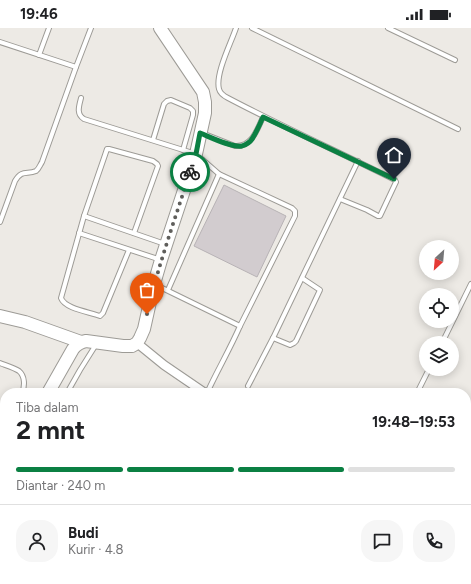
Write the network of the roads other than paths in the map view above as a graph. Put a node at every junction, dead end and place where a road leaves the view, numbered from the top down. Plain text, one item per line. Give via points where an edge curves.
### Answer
1 (49, 28) edge
2 (91, 28) edge
3 (160, 28) edge
4 (236, 28) edge
5 (252, 28) edge
6 (388, 28) edge
7 (0, 42) edge
8 (39, 55) junction
9 (455, 60) dead end
10 (76, 67) junction
11 (81, 98) dead end
12 (263, 117) junction
13 (458, 129) dead end
14 (200, 133) junction
15 (153, 140) junction
16 (183, 150) junction
17 (196, 154) junction
18 (358, 161) junction
19 (219, 174) junction
20 (340, 199) junction
21 (84, 216) junction
22 (0, 222) edge
23 (79, 233) junction
24 (134, 233) junction
25 (166, 244) junction
26 (129, 250) junction
27 (161, 260) junction
28 (302, 278) junction
29 (154, 284) junction
30 (471, 284) edge
31 (168, 290) junction
32 (0, 316) edge
33 (240, 326) junction
34 (445, 336) edge
35 (273, 338) junction
36 (81, 342) junction
37 (97, 343) junction
38 (137, 343) junction
39 (0, 364) edge
40 (426, 376) edge
41 (248, 386) dead end
42 (24, 388) edge
43 (51, 388) edge
44 (70, 388) edge
45 (198, 388) edge
46 (209, 388) edge
47 (420, 388) edge

1 - 8 lane
2 - 10 lane
3 - 14 street via 203,92 205,113
4 - 12 lane via 220,71 220,90 223,95
5 - 13 lane
6 - 9 lane
7 - 8 lane
8 - 10 lane
10 - 22 lane via 40,167 36,171 18,176
11 - 15 lane via 79,111 82,118
12 - 14 lane via 251,140 245,145 231,145
12 - 18 lane
14 - 17 street
15 - 16 lane
15 - 16 lane via 164,104 171,100 193,111
16 - 17 lane
17 - 19 lane
17 - 25 street
18 - 20 lane
18 - 20 lane via 395,180 396,183 380,216
19 - 31 lane
19 - 33 lane via 295,211 295,216
20 - 28 lane
21 - 23 lane
21 - 24 lane
21 - 24 lane via 108,150 153,161 158,166
23 - 26 lane
23 - 26 lane via 61,298 68,306 100,316
24 - 25 lane
25 - 27 street
26 - 27 lane
27 - 29 street
28 - 35 lane
28 - 35 lane via 320,290 296,341 290,345
29 - 31 lane
29 - 38 street via 144,329
30 - 34 lane
31 - 33 lane
32 - 36 street
33 - 46 lane
35 - 41 lane
36 - 37 street
36 - 43 street via 73,349
37 - 38 street via 132,346
37 - 44 lane
38 - 45 street
39 - 42 lane via 19,371 24,379
40 - 47 lane

